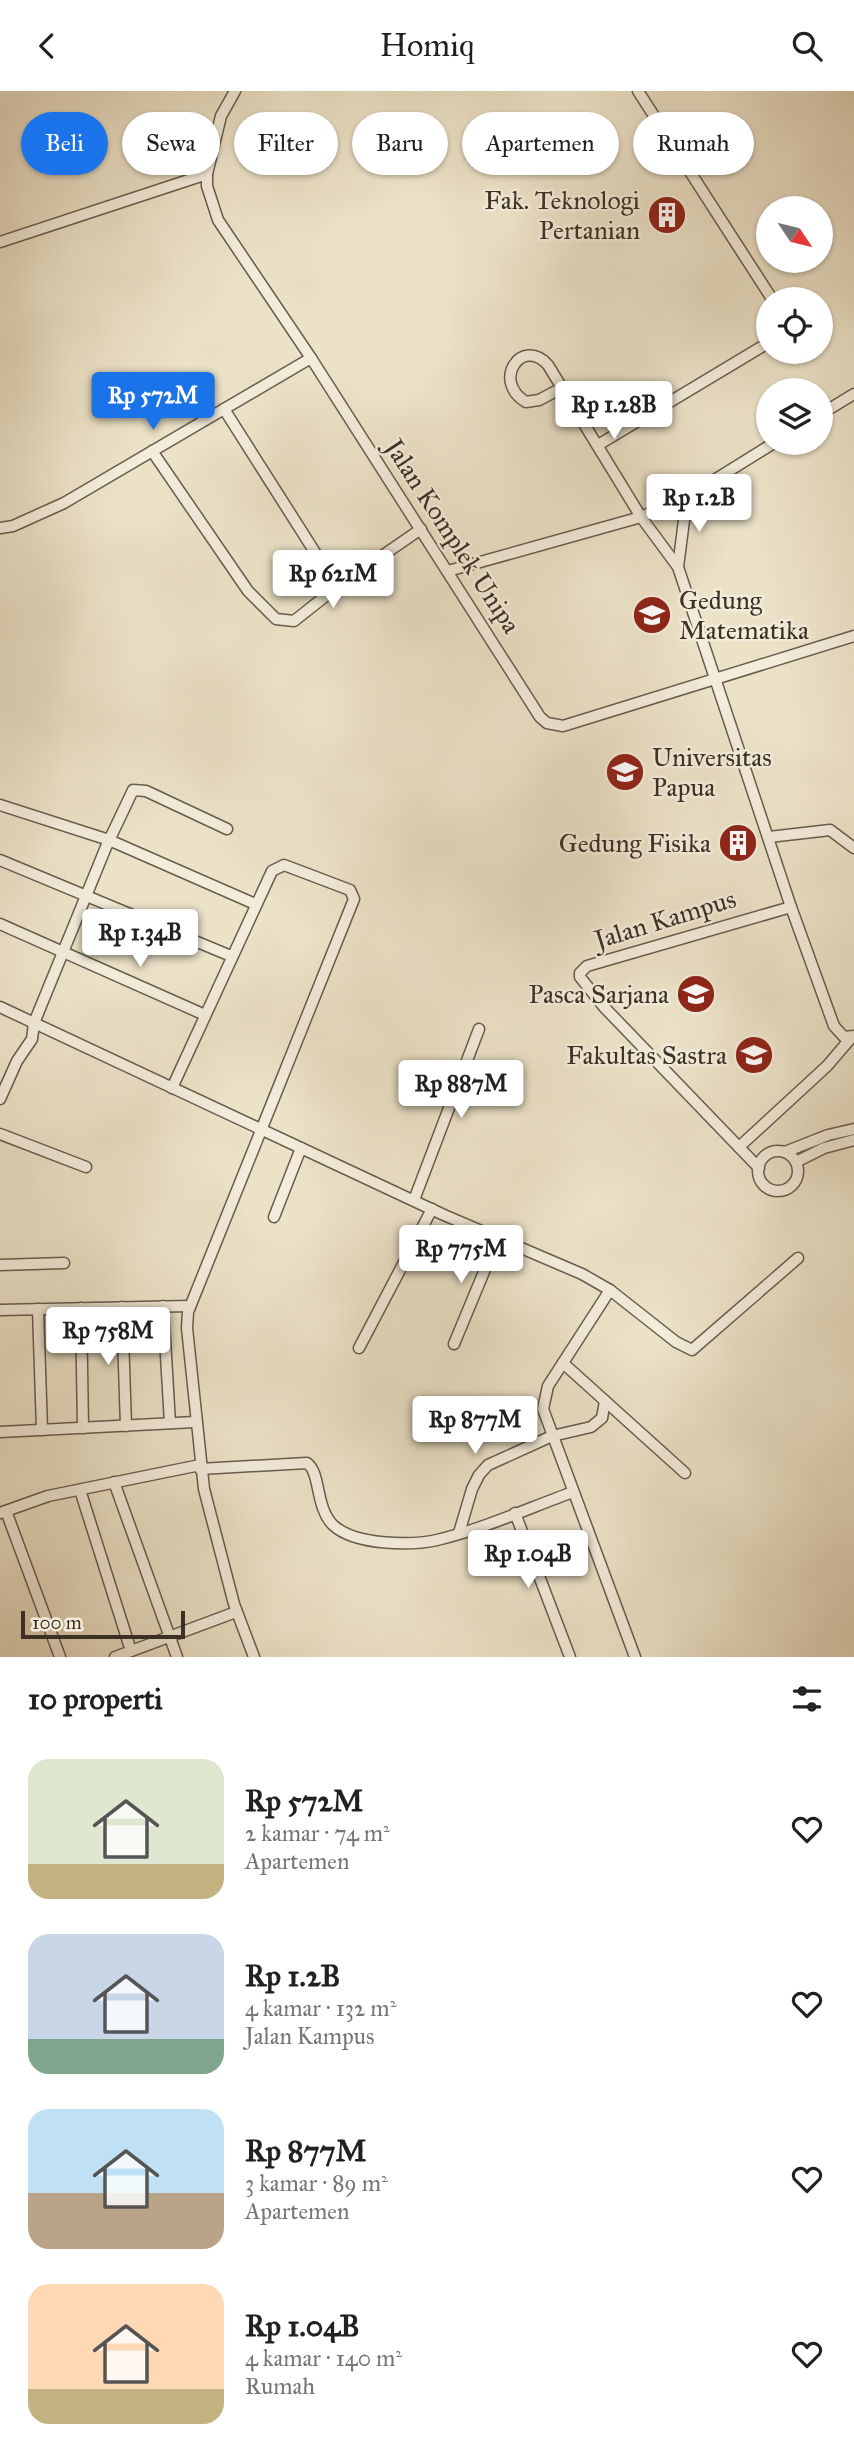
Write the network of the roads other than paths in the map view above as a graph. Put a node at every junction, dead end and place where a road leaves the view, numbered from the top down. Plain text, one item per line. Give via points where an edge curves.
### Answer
1 (235, 91) edge
2 (638, 91) edge
3 (220, 119) edge
4 (204, 175) edge
5 (207, 175) edge
6 (0, 242) edge
7 (764, 287) edge
8 (756, 350) edge
9 (311, 358) junction
10 (562, 388) junction
11 (854, 394) edge
12 (833, 407) edge
13 (223, 409) junction
14 (598, 445) junction
15 (152, 451) junction
16 (756, 454) edge
17 (687, 497) junction
18 (641, 517) junction
19 (0, 527) edge
20 (421, 529) junction
21 (678, 567) junction
22 (448, 571) junction
23 (337, 587) junction
24 (854, 636) edge
25 (714, 680) junction
26 (0, 805) edge
27 (227, 829) dead end
28 (769, 837) junction
29 (109, 839) junction
30 (854, 848) edge
31 (0, 860) edge
32 (86, 895) junction
33 (255, 904) junction
34 (791, 907) junction
35 (0, 924) edge
36 (63, 951) junction
37 (231, 956) junction
38 (0, 1007) edge
39 (205, 1015) junction
40 (34, 1023) junction
41 (479, 1029) dead end
42 (852, 1037) edge
43 (172, 1088) junction
44 (0, 1099) edge
45 (260, 1129) junction
46 (0, 1134) edge
47 (853, 1134) edge
48 (739, 1147) junction
49 (301, 1148) junction
50 (785, 1152) junction
51 (796, 1162) junction
52 (86, 1167) dead end
53 (759, 1168) junction
54 (414, 1201) junction
55 (432, 1209) junction
56 (274, 1217) dead end
57 (498, 1238) junction
58 (798, 1258) dead end
59 (64, 1263) dead end
60 (0, 1265) edge
61 (610, 1290) junction
62 (163, 1306) junction
63 (190, 1306) junction
64 (122, 1307) junction
65 (81, 1308) junction
66 (38, 1309) junction
67 (0, 1310) edge
68 (454, 1345) dead end
69 (359, 1348) dead end
70 (563, 1363) junction
71 (606, 1401) junction
72 (195, 1422) junction
73 (170, 1423) junction
74 (126, 1426) junction
75 (83, 1428) junction
76 (42, 1430) junction
77 (0, 1432) edge
78 (552, 1436) junction
79 (200, 1467) junction
80 (685, 1473) dead end
81 (114, 1482) junction
82 (80, 1490) junction
83 (573, 1492) junction
84 (3, 1512) edge
85 (515, 1513) junction
86 (459, 1532) junction
87 (236, 1612) junction
88 (170, 1637) junction
89 (131, 1651) junction
90 (60, 1657) edge
91 (115, 1657) edge
92 (177, 1657) edge
93 (254, 1657) edge
94 (570, 1657) edge
95 (635, 1657) edge

1 - 3 street, Jalan Komplek Unipa
2 - 7 street
4 - 6 street
5 - 9 street, Jalan Komplek Unipa via 218,220
8 - 14 street
9 - 13 street
9 - 20 street, Jalan Komplek Unipa
10 - 10 street via 548,365 536,357 522,357 510,370 510,384 526,403
10 - 14 street
11 - 12 street
13 - 15 street
13 - 23 street
14 - 18 street
15 - 19 street via 64,503 13,526
15 - 23 street via 248,591 276,619 294,621
16 - 17 street
17 - 18 street
17 - 21 street
18 - 21 street
18 - 22 street
20 - 22 street, Jalan Komplek Unipa
20 - 23 street
21 - 25 street
22 - 25 street, Jalan Komplek Unipa via 547,723 563,726
24 - 25 street, Jalan Komplek Unipa
25 - 28 street
26 - 29 street
27 - 29 street via 138,789 129,794
28 - 30 street via 830,830
28 - 34 street
29 - 32 street
29 - 33 street
31 - 32 street
32 - 36 street
32 - 37 street
33 - 37 street
33 - 45 street via 272,871 284,865 344,887 354,899
34 - 42 street via 834,1027 844,1037
34 - 48 street, Jalan Kampus via 587,966 580,973 604,1007
35 - 36 street
36 - 39 street
36 - 40 street
37 - 39 street
38 - 40 street
39 - 43 street
40 - 43 street
40 - 44 street via 32,1039 16,1061
41 - 54 street
42 - 48 street
43 - 45 street
45 - 49 street
45 - 63 street
46 - 52 street
47 - 50 street via 828,1135
47 - 51 street
48 - 53 street, Jalan Kampus
49 - 54 street
49 - 56 street
50 - 51 street
50 - 53 street via 768,1154
51 - 53 street, Jalan Kampus via 796,1180 780,1191 766,1186
54 - 55 street
55 - 57 street
55 - 69 street
57 - 61 street
57 - 68 street
58 - 61 street via 692,1350
59 - 60 street
61 - 70 street
62 - 63 street
62 - 64 street
62 - 73 street
63 - 72 street via 187,1328
64 - 65 street
64 - 74 street
65 - 66 street
65 - 75 street
66 - 67 street
66 - 76 street
70 - 71 street
70 - 78 street via 544,1399
71 - 78 street via 597,1424
71 - 80 street
72 - 73 street
72 - 79 street
73 - 74 street
74 - 75 street
75 - 76 street
76 - 77 street
78 - 83 street
78 - 86 street via 488,1465 472,1489
79 - 81 street
79 - 86 street via 307,1464 315,1473 323,1513 348,1534 408,1543
79 - 87 street
81 - 82 street
81 - 88 street
82 - 84 street
82 - 89 street
83 - 85 street
83 - 95 street
84 - 90 street
85 - 86 street
85 - 94 street
87 - 88 street
87 - 93 street
88 - 89 street
88 - 92 street
89 - 91 street

